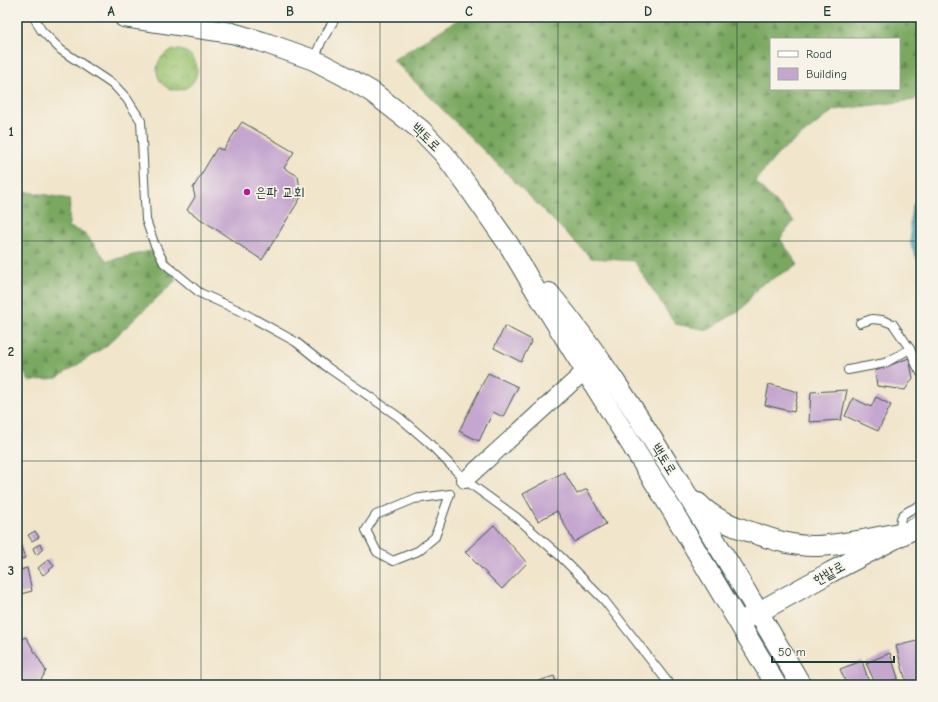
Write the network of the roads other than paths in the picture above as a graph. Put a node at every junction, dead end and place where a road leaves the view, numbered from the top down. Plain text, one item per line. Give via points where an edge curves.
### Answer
1 (34, 17) edge
2 (124, 17) edge
3 (336, 17) edge
4 (314, 60) junction
5 (860, 323) dead end
6 (910, 349) junction
7 (593, 366) junction
8 (848, 370) dead end
9 (921, 373) edge
10 (465, 480) junction
11 (678, 480) junction
12 (450, 494) joint
13 (921, 505) edge
14 (913, 529) edge
15 (759, 612) junction
16 (739, 623) junction
17 (670, 685) edge
18 (776, 685) edge
19 (801, 685) edge

1 - 10 lane via 42,30 61,50 115,86 141,121 146,220 164,263 200,293 240,311 296,342 399,417
2 - 4 street, 백토로 via 232,33
3 - 4 lane
4 - 7 street, 백토로 via 372,92 421,130 444,154
5 - 6 lane via 872,319 893,324
6 - 8 lane via 886,363
6 - 9 lane
7 - 10 street
7 - 11 street, 백토로
7 - 16 street, 백토로 via 672,510
10 - 17 lane via 516,517 604,600
11 - 14 street via 703,508 718,519 764,537 795,544 816,546 842,543
11 - 15 street, 백토로
12 - 12 lane via 414,499 376,515 366,530 377,552 393,561 418,551 435,537
13 - 14 lane via 902,516 900,520 900,525
14 - 15 street, 한밭로
15 - 16 street, 한밭로
15 - 19 street, 백토로
16 - 18 street, 백토로

